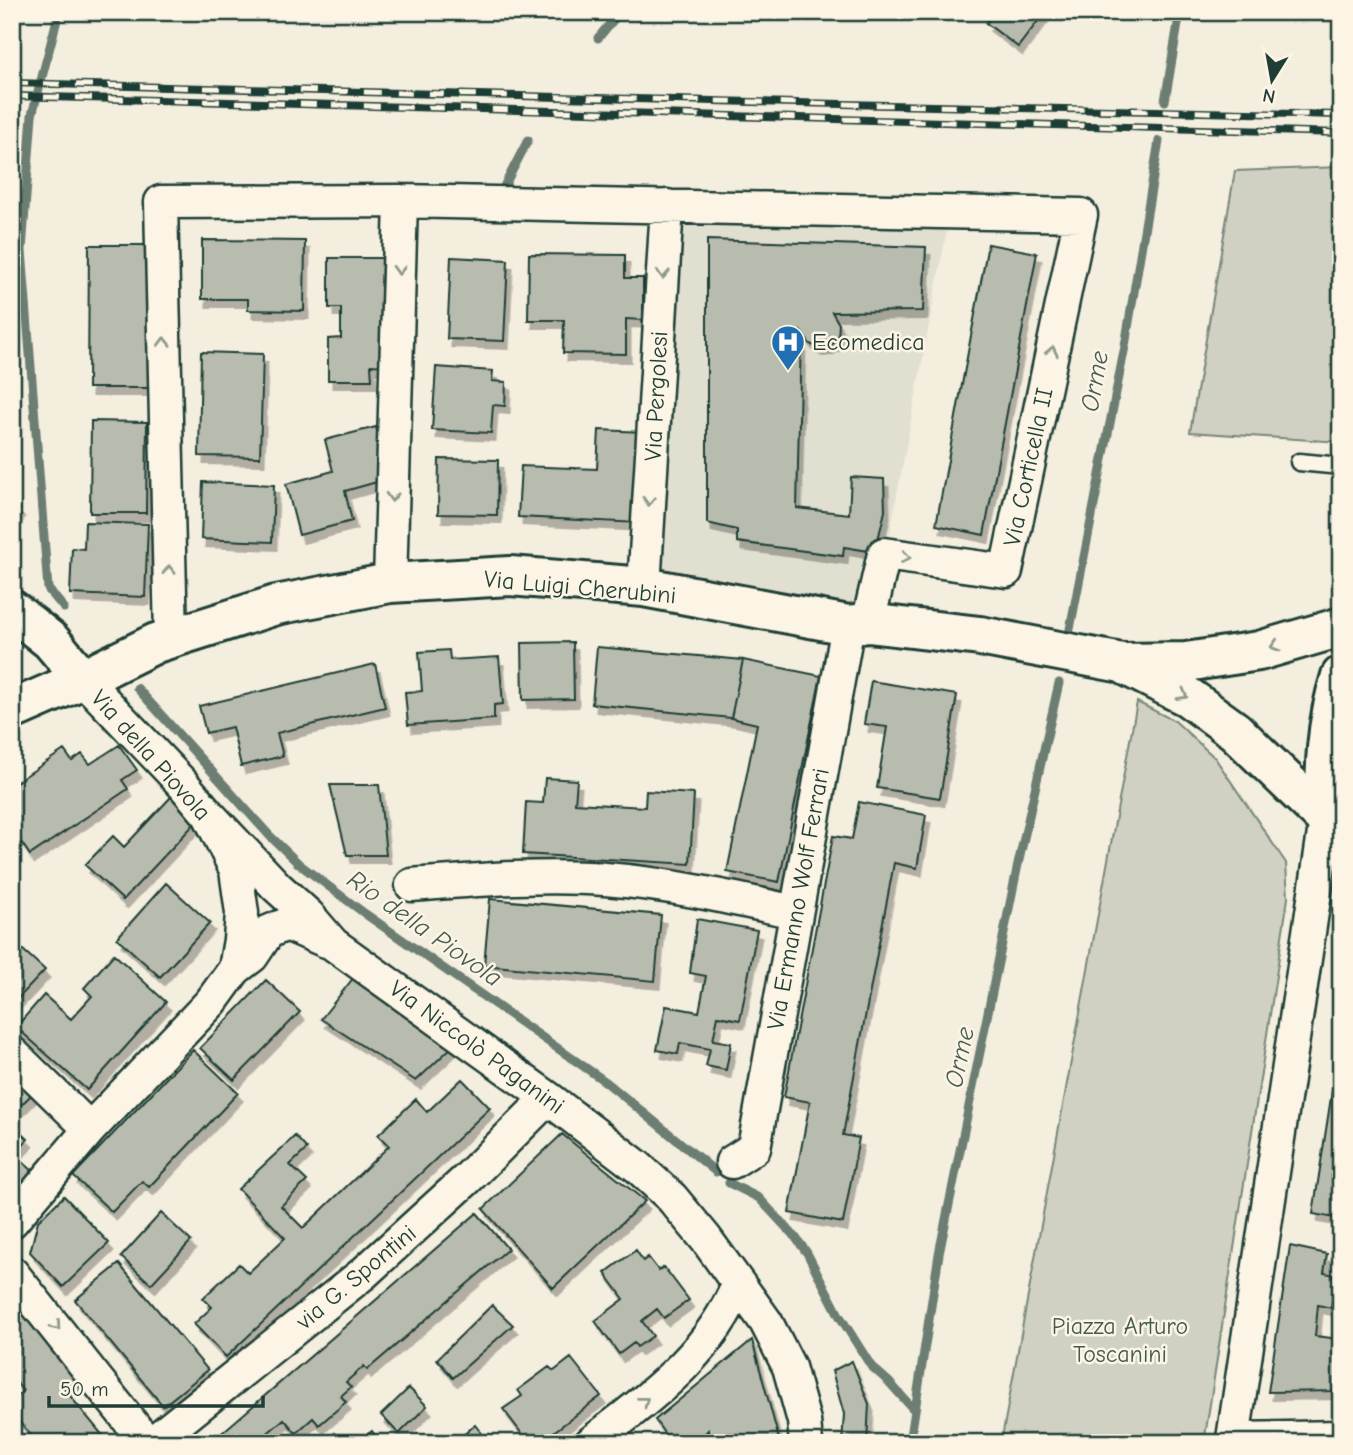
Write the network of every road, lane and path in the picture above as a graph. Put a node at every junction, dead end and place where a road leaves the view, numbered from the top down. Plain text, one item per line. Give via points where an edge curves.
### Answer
1 (401, 201) junction
2 (667, 205) junction
3 (1299, 462) dead end
4 (1341, 466) edge
5 (390, 583) junction
6 (644, 587) junction
7 (12, 610) edge
8 (858, 624) junction
9 (1341, 627) edge
10 (171, 638) junction
11 (1122, 663) junction
12 (1341, 676) edge
13 (83, 679) junction
14 (12, 710) edge
15 (209, 815) junction
16 (1333, 823) edge
17 (412, 885) dead end
18 (795, 912) junction
19 (333, 944) junction
20 (235, 969) junction
21 (12, 1053) edge
22 (548, 1098) junction
23 (90, 1129) junction
24 (732, 1162) dead end
25 (12, 1222) edge
26 (12, 1273) edge
27 (738, 1285) junction
28 (1341, 1437) edge
29 (1232, 1441) edge
30 (150, 1443) edge
31 (591, 1443) edge
32 (806, 1443) edge

1 - 2 street
1 -> 5 street
10 -> 1 street via 161,202
2 -> 6 street, Via Pergolesi
8 -> 2 street, Via Corticella II via 884,554 1006,571 1081,215
3 - 4 lane
5 - 6 main road, Via Luigi Cherubini via 510,576
5 - 10 main road, Via Luigi Cherubini via 276,605
6 - 8 main road, Via Luigi Cherubini
7 - 13 main road, Via della Piovola via 51,641
8 - 11 main road, Via Luigi Cherubini via 980,636
8 - 18 street, Via Ermanno Wolf Ferrari
9 -> 11 main road via 1259,650 1186,662
10 - 13 main road, Via Luigi Cherubini
11 -> 16 main road via 1188,697 1235,731
12 - 16 main road via 1328,732 1324,781
13 - 14 main road, Via Luigi Cherubini
13 - 15 street, Via della Piovola
15 - 19 street, Via Niccolò Paganini
15 - 20 street, Via della Piovola via 236,870 242,913
16 - 29 street
17 - 18 street via 523,878 604,879 694,890
18 - 24 street, Via Ermanno Wolf Ferrari via 754,1148
19 - 20 street, Via della Piovola via 287,924 268,932 252,956
19 - 22 street, Via Niccolò Paganini
20 - 23 street, Via della Piovola via 211,1002
21 - 23 street
22 - 27 street, Via Niccolò Paganini via 672,1198
22 - 30 street, via G. Spontini via 364,1273
23 - 25 street, Via della Piovola
26 -> 30 street
31 -> 27 street via 670,1381 714,1331
27 - 32 street, Via Niccolò Paganini via 766,1322 789,1367
28 - 29 street

